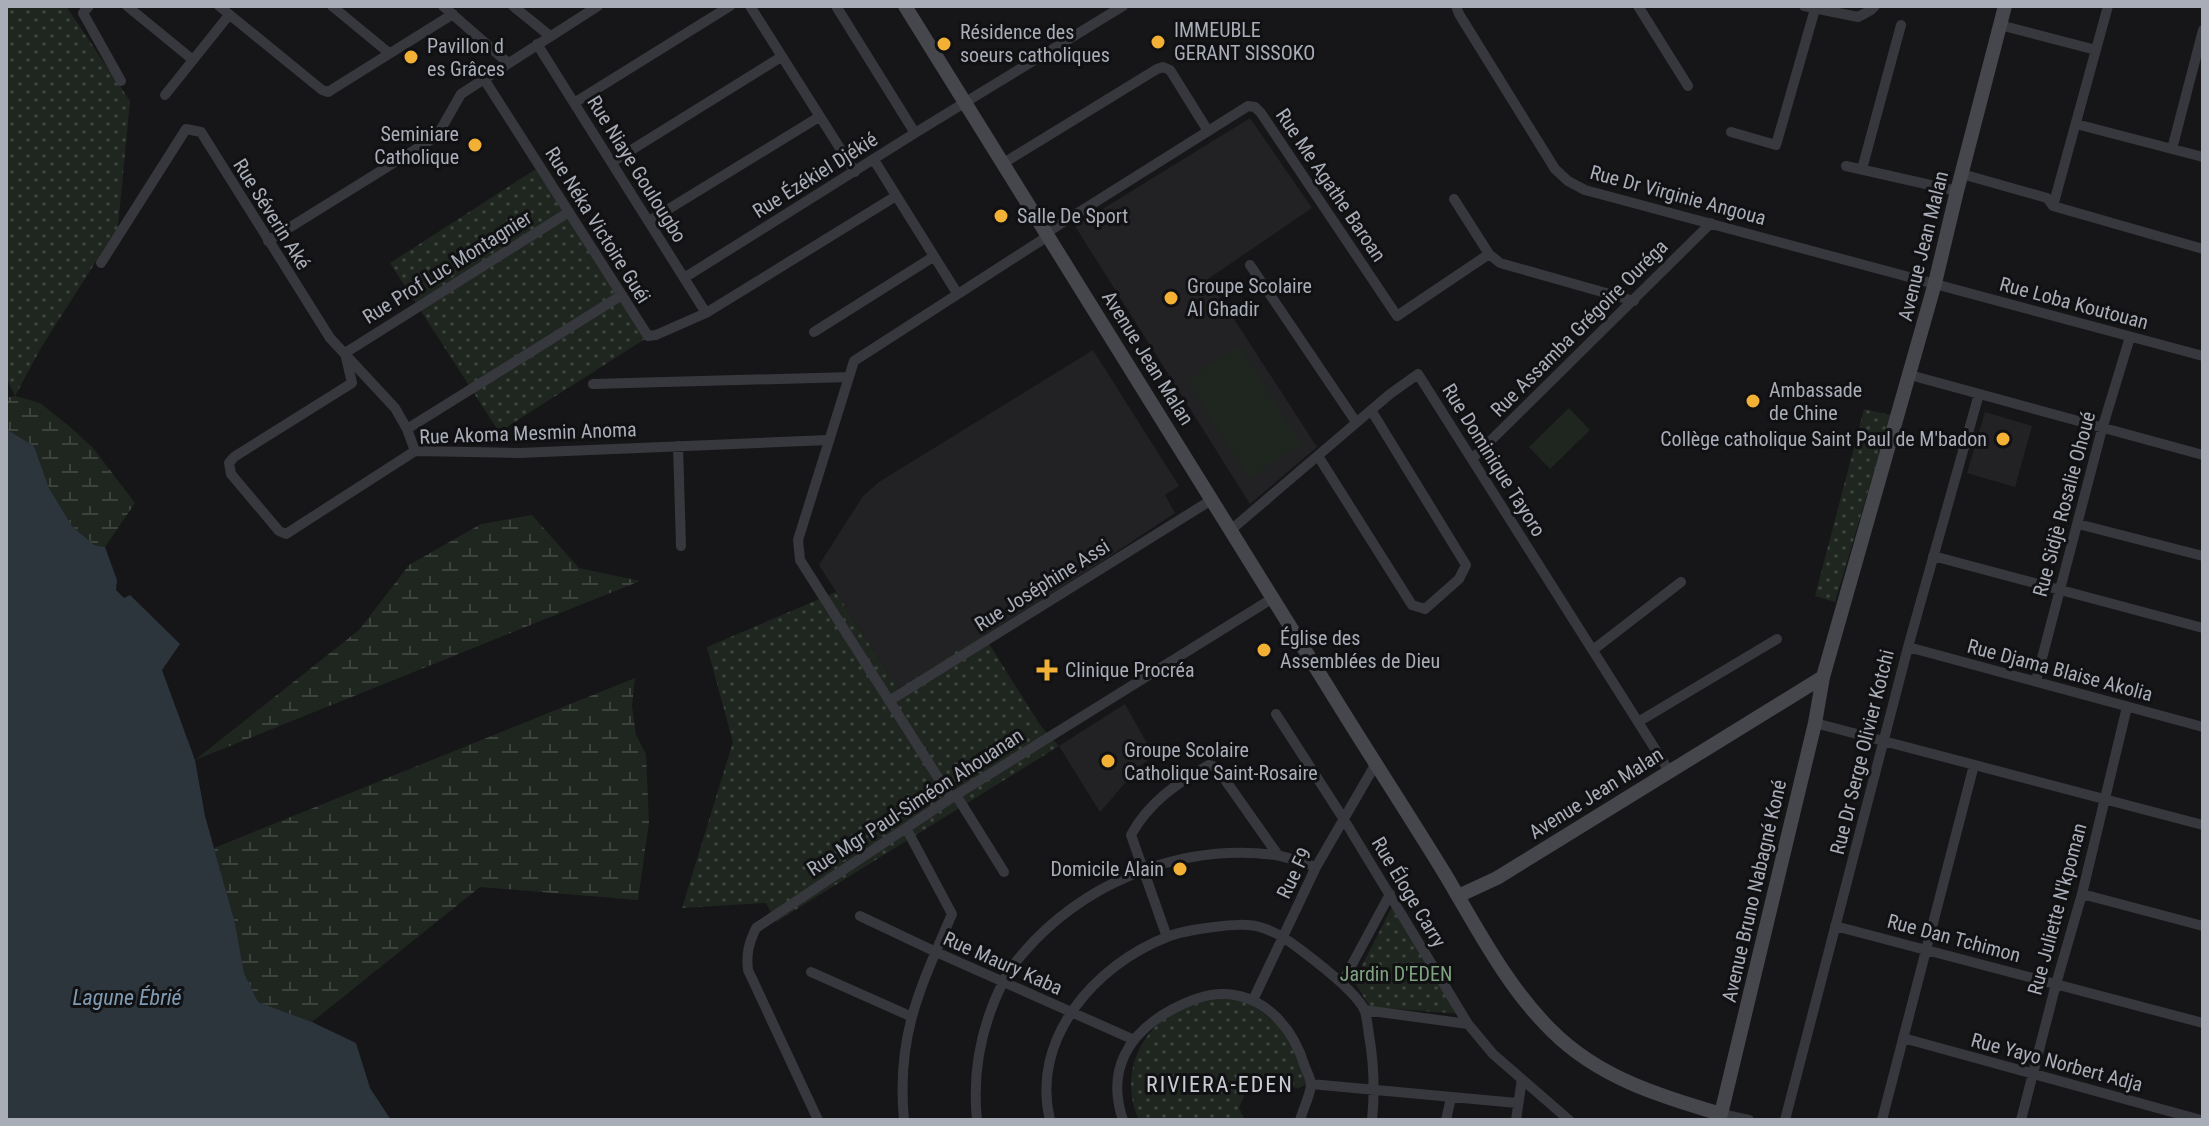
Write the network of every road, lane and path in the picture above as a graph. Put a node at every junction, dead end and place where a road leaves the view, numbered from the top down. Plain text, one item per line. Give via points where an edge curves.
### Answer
1 (89, 6) edge
2 (127, 6) edge
3 (219, 6) edge
4 (332, 6) edge
5 (443, 6) edge
6 (513, 6) edge
7 (598, 6) edge
8 (730, 6) edge
9 (750, 6) edge
10 (836, 6) edge
11 (905, 6) edge
12 (1123, 6) edge
13 (1456, 6) edge
14 (1638, 6) edge
15 (1875, 6) edge
16 (2005, 6) edge
17 (2108, 6) edge
18 (1810, 7) edge
19 (453, 14) junction
20 (229, 15) junction
21 (1901, 25) dead end
22 (2000, 25) junction
23 (2203, 30) edge
24 (550, 36) junction
25 (537, 44) junction
26 (2096, 50) junction
27 (389, 53) junction
28 (781, 57) junction
29 (193, 60) junction
30 (2199, 61) edge
31 (508, 63) junction
32 (484, 79) junction
33 (121, 81) dead end
34 (1688, 86) dead end
35 (165, 95) dead end
36 (574, 103) junction
37 (966, 103) junction
38 (819, 117) junction
39 (2076, 124) junction
40 (1208, 131) junction
41 (1731, 132) dead end
42 (915, 133) junction
43 (2172, 149) junction
44 (2203, 157) edge
45 (874, 160) junction
46 (612, 162) junction
47 (1002, 164) junction
48 (1846, 166) dead end
49 (1862, 169) junction
50 (855, 172) junction
51 (1962, 174) junction
52 (1957, 191) junction
53 (896, 196) junction
54 (1454, 199) dead end
55 (2053, 206) junction
56 (569, 212) junction
57 (649, 221) junction
58 (1711, 223) junction
59 (1047, 234) junction
60 (268, 241) junction
61 (2203, 249) edge
62 (1489, 254) junction
63 (933, 257) junction
64 (101, 263) dead end
65 (1250, 265) dead end
66 (684, 278) junction
67 (1935, 283) junction
68 (957, 293) junction
69 (622, 295) junction
70 (1634, 301) junction
71 (706, 313) junction
72 (814, 332) dead end
73 (2130, 337) junction
74 (345, 353) junction
75 (2203, 356) edge
76 (1910, 375) junction
77 (849, 377) junction
78 (593, 384) dead end
79 (1979, 394) junction
80 (1373, 413) junction
81 (1356, 422) junction
82 (407, 429) junction
83 (2102, 429) junction
84 (828, 440) junction
85 (678, 446) junction
86 (415, 451) junction
87 (2203, 455) edge
88 (1320, 459) junction
89 (1472, 459) junction
90 (1213, 499) junction
91 (2078, 524) junction
92 (1232, 529) junction
93 (681, 546) dead end
94 (1933, 556) junction
95 (2203, 556) edge
96 (1681, 582) dead end
97 (2059, 591) junction
98 (1273, 598) junction
99 (2203, 628) edge
100 (1777, 639) dead end
101 (1908, 647) junction
102 (1593, 650) junction
103 (1823, 677) junction
104 (2036, 681) junction
105 (889, 701) junction
106 (2127, 707) junction
107 (1276, 714) dead end
108 (1638, 722) junction
109 (1815, 723) junction
110 (2203, 727) edge
111 (1884, 742) junction
112 (1375, 765) junction
113 (1974, 765) junction
114 (1669, 771) junction
115 (953, 797) junction
116 (2104, 798) junction
117 (1343, 818) junction
118 (2203, 825) edge
119 (906, 828) junction
120 (1278, 855) junction
121 (1316, 867) junction
122 (1144, 870) junction
123 (1004, 872) dead end
124 (1390, 894) junction
125 (2082, 894) junction
126 (1458, 896) junction
127 (860, 916) dead end
128 (1835, 926) junction
129 (2203, 926) edge
130 (1167, 937) junction
131 (1284, 937) junction
132 (1926, 949) junction
133 (936, 952) junction
134 (811, 972) dead end
135 (1003, 981) junction
136 (1342, 983) junction
137 (2056, 984) junction
138 (1253, 1000) junction
139 (1364, 1010) junction
140 (1070, 1012) junction
141 (910, 1016) junction
142 (2203, 1023) edge
143 (1468, 1024) junction
144 (1903, 1038) junction
145 (1132, 1039) junction
146 (2033, 1074) junction
147 (1522, 1079) junction
148 (1311, 1084) junction
149 (1375, 1089) junction
150 (1451, 1098) junction
151 (1517, 1103) junction
152 (1721, 1114) junction
153 (818, 1120) edge
154 (904, 1120) edge
155 (977, 1120) edge
156 (1050, 1120) edge
157 (1123, 1120) edge
158 (1300, 1120) edge
159 (1372, 1120) edge
160 (1446, 1120) edge
161 (1516, 1120) edge
162 (1569, 1120) edge
163 (1749, 1120) edge
164 (1785, 1120) edge
165 (1882, 1120) edge
166 (2021, 1120) edge
167 (2201, 1120) edge

1 - 33 street via 83,13
2 - 29 street
3 - 20 street
4 - 27 street
5 - 19 street
6 - 24 street
7 - 24 street
8 - 36 street
9 - 28 street
10 - 42 street
11 - 37 main road, Avenue Jean Malan
12 - 37 street, Rue Ézékiel Djékié
13 - 58 street, Rue Dr Virginie Angoua via 1555,169 1568,181
14 - 34 street
15 - 18 street via 1858,17
16 - 22 main road, Avenue Jean Malan
17 - 26 street
18 - 41 street via 1776,145
19 - 27 street
19 - 31 street
20 - 27 street via 328,92
20 - 29 street
21 - 49 street
22 - 26 street
22 - 51 main road, Avenue Jean Malan
23 - 30 street
24 - 25 street
25 - 31 street
25 - 36 street, Rue Niaye Goulougbo
26 - 39 street
28 - 38 street
28 - 46 street
29 - 35 street
30 - 43 street
31 - 32 street
32 - 56 street, Rue Néka Victoire Guéi
32 - 60 street via 461,94 437,136
36 - 46 street, Rue Niaye Goulougbo
37 - 42 street, Rue Ézékiel Djékié
37 - 47 main road, Avenue Jean Malan
38 - 50 street
38 - 57 street
39 - 43 street
39 - 55 street
40 - 47 street via 1170,70 1163,67
40 - 59 street, Rue Me Agathe Baroan
40 - 62 street, Rue Me Agathe Baroan via 1248,106 1255,107 1397,316
42 - 45 street, Rue Ézékiel Djékié
43 - 44 street
45 - 50 street, Rue Ézékiel Djékié
45 - 53 street
46 - 57 street, Rue Niaye Goulougbo
47 - 59 main road, Avenue Jean Malan
48 - 49 street
49 - 52 street
50 - 66 street, Rue Ézékiel Djékié
51 - 52 main road, Avenue Jean Malan
51 - 55 street via 2047,198
52 - 67 main road, Avenue Jean Malan
53 - 63 street
53 - 71 street
54 - 62 street
55 - 61 street
56 - 69 street, Rue Néka Victoire Guéi
56 - 74 street, Rue Prof Luc Montagnier
57 - 66 street, Rue Niaye Goulougbo
58 - 67 street, Rue Dr Virginie Angoua
58 - 70 street, Rue Assamba Grégoire Ouréga
59 - 68 street, Rue Me Agathe Baroan
59 - 90 main road, Avenue Jean Malan
60 - 64 street, Rue Séverin Aké via 201,132 186,129
60 - 74 street, Rue Séverin Aké
62 - 70 street via 1500,263
63 - 68 street
63 - 72 street
65 - 81 street
66 - 71 street, Rue Niaye Goulougbo
67 - 73 street, Rue Loba Koutouan
67 - 76 main road, Avenue Jean Malan
68 - 77 street, Rue Me Agathe Baroan via 854,361
69 - 71 street, Rue Néka Victoire Guéi via 648,336
69 - 82 street
70 - 89 street, Rue Assamba Grégoire Ouréga
73 - 75 street, Rue Loba Koutouan
73 - 83 street, Rue Sidjè Rosalie Ohoué
74 - 82 street, Rue Séverin Aké
74 - 86 street, Rue Akoma Mesmin Anoma via 352,383 234,457 231,474 286,534
76 - 79 street
76 - 103 main road, Avenue Jean Malan
77 - 78 street
77 - 84 street
79 - 83 street
79 - 94 street, Rue Dr Serge Olivier Kotchi
80 - 81 street, Rue Dominique Tayoro
80 - 88 street via 1466,565 1459,579 1425,609 1412,605
80 - 89 street, Rue Dominique Tayoro via 1418,374
81 - 88 street, Rue Dominique Tayoro
82 - 86 street, Rue Séverin Aké
83 - 87 street
83 - 91 street, Rue Sidjè Rosalie Ohoué
84 - 85 street, Rue Akoma Mesmin Anoma
84 - 105 street via 798,540 800,560
85 - 86 street, Rue Akoma Mesmin Anoma
85 - 93 street
88 - 92 street, Rue Dominique Tayoro
89 - 102 street, Rue Dominique Tayoro
90 - 92 main road, Avenue Jean Malan
90 - 105 street, Rue Joséphine Assi
91 - 95 street
91 - 97 street, Rue Sidjè Rosalie Ohoué
92 - 98 main road, Avenue Jean Malan
94 - 97 street
94 - 101 street, Rue Dr Serge Olivier Kotchi
96 - 102 street
97 - 99 street
97 - 104 street, Rue Sidjè Rosalie Ohoué
98 - 112 main road, Avenue Jean Malan
98 - 115 street, Rue Mgr Paul-Siméon Ahouanan
100 - 108 street
101 - 104 street, Rue Djama Blaise Akolia
101 - 111 street, Rue Dr Serge Olivier Kotchi
102 - 108 street, Rue Dominique Tayoro
103 - 109 main road, Avenue Bruno Nabagné Koné
103 - 114 main road, Avenue Jean Malan
104 - 106 street, Rue Djama Blaise Akolia
105 - 115 street
106 - 110 street, Rue Djama Blaise Akolia
106 - 116 street, Rue Juliette N'kpoman
107 - 117 street, Rue Éloge Carry
108 - 114 street, Rue Dominique Tayoro
109 - 111 street
109 - 152 main road, Avenue Bruno Nabagné Koné
111 - 113 street
111 - 128 street, Rue Dr Serge Olivier Kotchi
112 - 117 street, Rue F9
112 - 126 main road, Avenue Jean Malan
113 - 116 street
113 - 132 street
114 - 126 main road, Avenue Jean Malan via 1497,878
115 - 119 street, Rue Mgr Paul-Siméon Ahouanan
115 - 123 street
116 - 118 street
116 - 125 street, Rue Juliette N'kpoman
117 - 121 street, Rue F9
117 - 124 street, Rue Éloge Carry
119 - 133 street via 952,914
119 - 153 street, Rue Mgr Paul-Siméon Ahouanan via 756,928 750,940 748,970
120 - 121 street
120 - 122 street via 1215,855
120 - 122 street via 1216,767 1209,765 1167,791 1134,830 1132,842
121 - 131 street, Rue F9
122 - 130 street
122 - 135 street via 1077,904 1040,935
124 - 136 street
124 - 143 street, Rue Éloge Carry
125 - 129 street
125 - 137 street, Rue Juliette N'kpoman
126 - 152 main road via 1514,987 1570,1048 1635,1086
127 - 133 street, Rue Maury Kaba
128 - 132 street, Rue Dan Tchimon
128 - 164 street, Rue Dr Serge Olivier Kotchi
130 - 131 street via 1245,925
130 - 140 street via 1113,967
131 - 136 street
131 - 138 street, Rue F9
132 - 137 street, Rue Dan Tchimon
132 - 144 street
133 - 135 street, Rue Maury Kaba
133 - 141 street
134 - 141 street
135 - 140 street, Rue Maury Kaba
135 - 155 street via 975,1068
136 - 139 street
137 - 142 street, Rue Dan Tchimon
137 - 146 street, Rue Juliette N'kpoman
138 - 145 street via 1224,994 1190,1000
138 - 148 street via 1285,1024
139 - 143 street
139 - 149 street
140 - 145 street, Rue Maury Kaba
140 - 156 street via 1047,1071
141 - 154 street via 901,1071
143 - 147 street, Rue Éloge Carry
144 - 146 street, Rue Yayo Norbert Adja
144 - 165 street
145 - 157 street via 1119,1066
146 - 166 street, Rue Juliette N'kpoman
146 - 167 street, Rue Yayo Norbert Adja
147 - 151 street
147 - 162 street, Rue Éloge Carry
148 - 149 street
148 - 158 street
149 - 150 street
149 - 159 street
150 - 151 street
150 - 160 street
151 - 161 street
152 - 163 street

